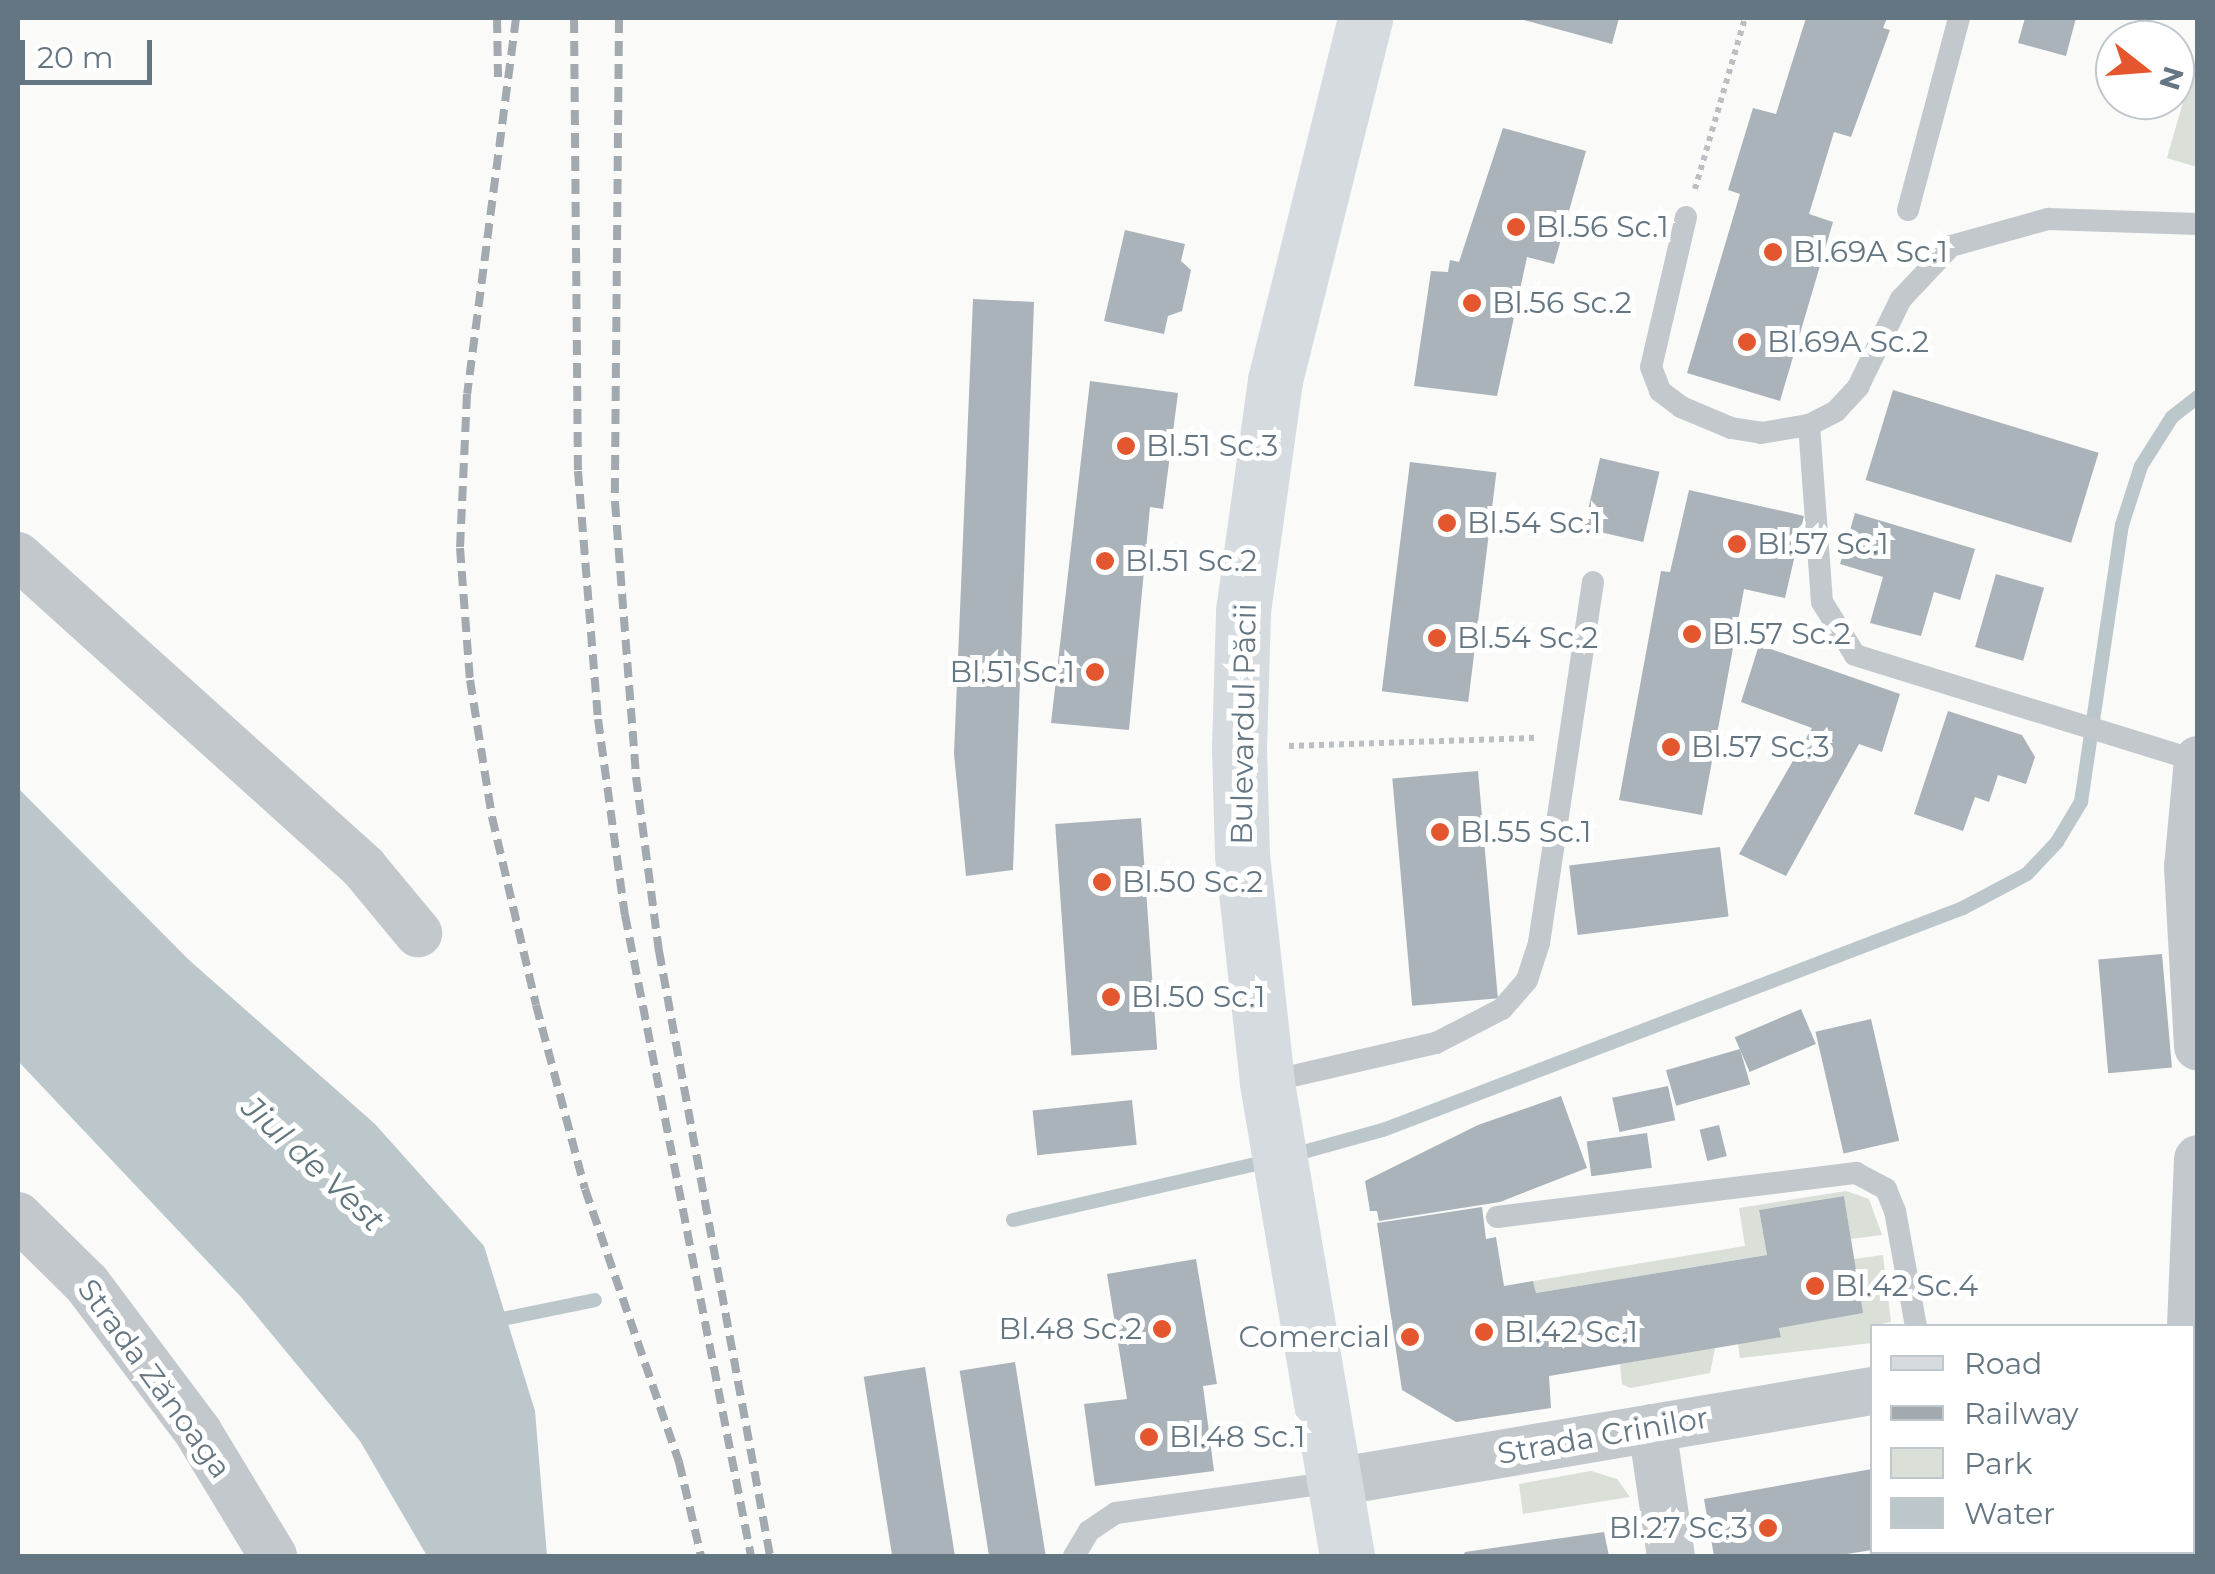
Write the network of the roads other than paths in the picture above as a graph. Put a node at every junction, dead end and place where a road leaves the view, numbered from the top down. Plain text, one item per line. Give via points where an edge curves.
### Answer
1 (1365, 18) edge
2 (1959, 18) edge
3 (1908, 210) dead end
4 (1686, 217) road end
5 (2198, 224) edge
6 (1809, 425) junction
7 (18, 556) edge
8 (1593, 582) dead end
9 (2198, 760) edge
10 (418, 933) dead end
11 (2198, 1047) edge
12 (1270, 1099) junction
13 (2198, 1158) edge
14 (18, 1216) edge
15 (1498, 1217) dead end
16 (1916, 1324) edge
17 (2190, 1324) edge
18 (1870, 1390) edge
19 (1652, 1428) junction
20 (1334, 1482) junction
21 (273, 1556) edge
22 (1074, 1556) edge
23 (1347, 1556) edge
24 (1672, 1556) edge

1 - 12 main road, Bulevardul Păcii via 1275,380 1243,612 1243,875
2 - 3 lane
4 - 6 lane via 1653,340 1660,391 1731,428 1761,432
5 - 6 lane via 2048,219 1951,246 1901,299 1858,387 1836,411
6 - 9 lane via 1822,602 1855,655
7 - 10 street via 364,868
8 - 12 lane via 1539,943 1526,980 1502,1009 1436,1043
9 - 11 street via 2188,867
12 - 20 main road, Bulevardul Păcii
13 - 17 street
14 - 21 street, Strada Zănoaga via 87,1284 198,1432
15 - 16 lane via 1856,1173 1874,1178 1891,1200
18 - 19 street, Strada Crinilor
19 - 20 street, Strada Crinilor
19 - 24 street
20 - 22 lane via 1116,1512 1089,1531
20 - 23 main road, Bulevardul Păcii

